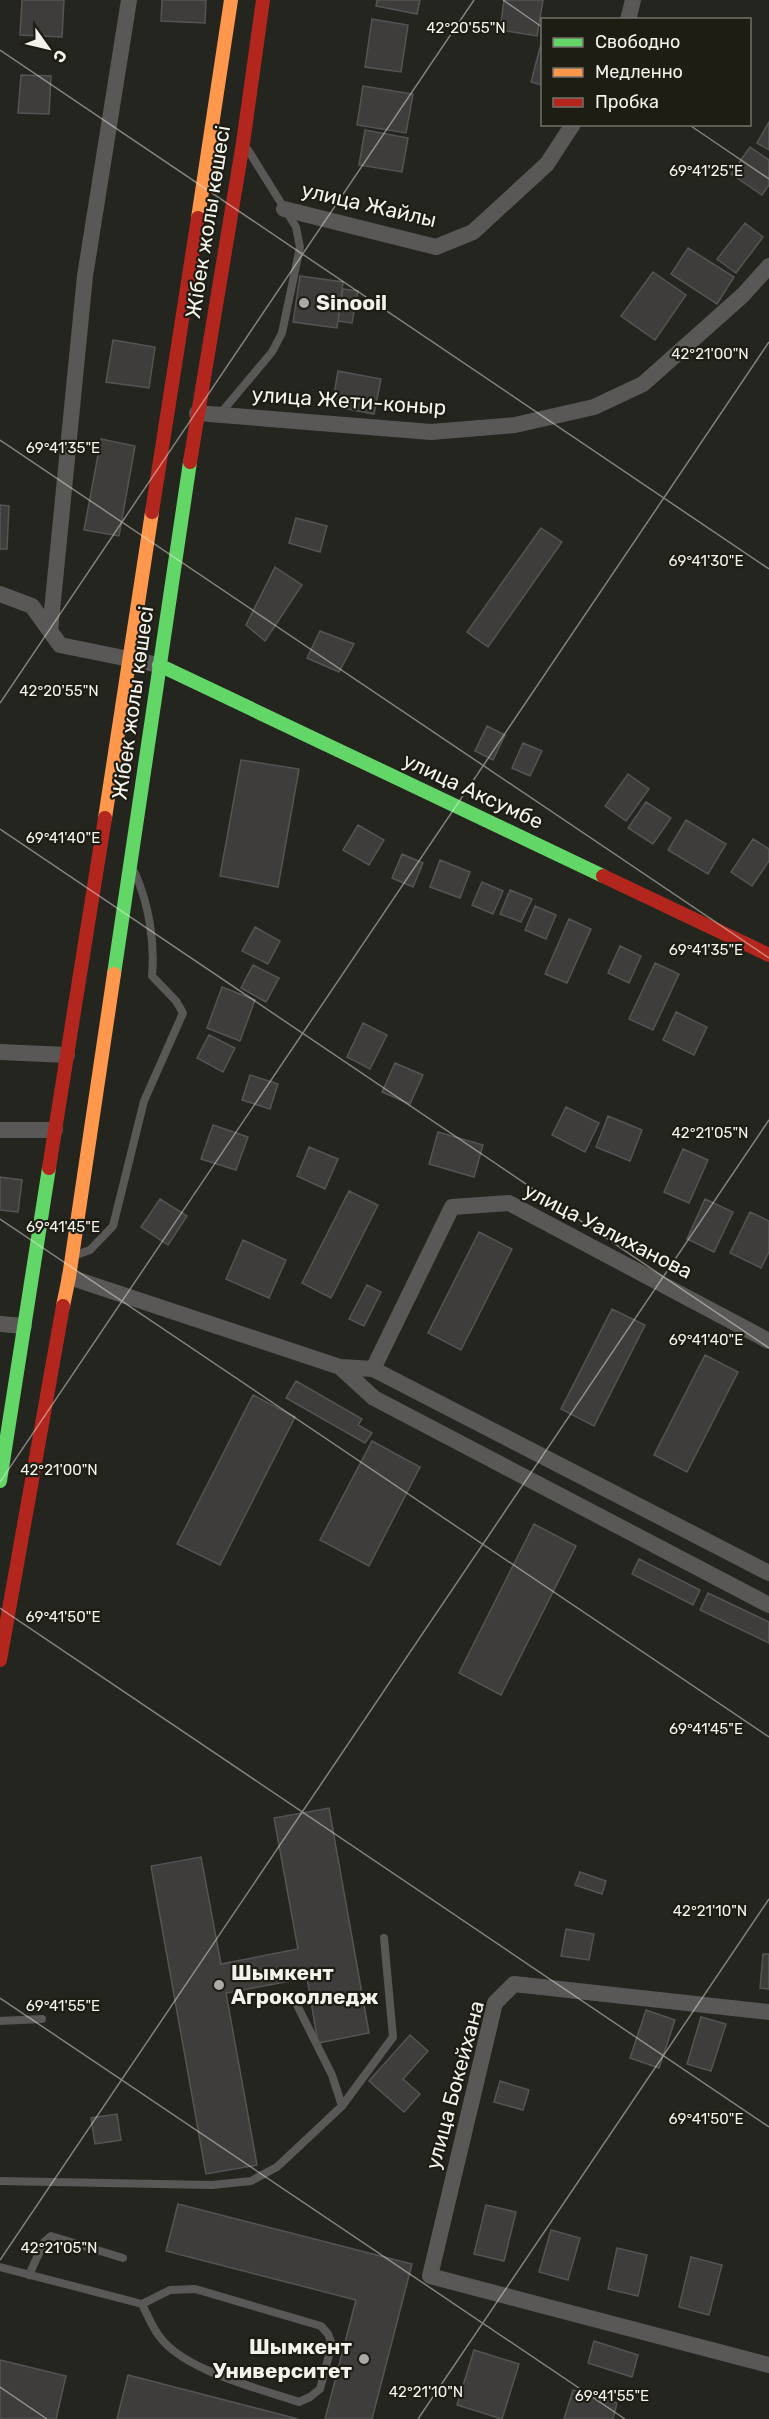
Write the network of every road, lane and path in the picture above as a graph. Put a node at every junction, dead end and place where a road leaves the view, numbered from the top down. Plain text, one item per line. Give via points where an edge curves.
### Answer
1 (129, 0) edge
2 (231, 0) edge
3 (263, 0) edge
4 (633, 0) edge
5 (628, 18) edge
6 (572, 126) edge
7 (243, 143) junction
8 (284, 208) junction
9 (769, 266) edge
10 (197, 413) junction
11 (219, 415) junction
12 (0, 594) edge
13 (50, 631) junction
14 (130, 659) junction
15 (159, 665) junction
16 (130, 862) junction
17 (769, 955) edge
18 (0, 1052) edge
19 (67, 1055) junction
20 (0, 1130) edge
21 (55, 1130) junction
22 (73, 1257) junction
23 (69, 1277) junction
24 (0, 1324) edge
25 (24, 1326) junction
26 (769, 1341) edge
27 (340, 1367) junction
28 (373, 1369) junction
29 (0, 1481) edge
30 (769, 1573) edge
31 (769, 1605) edge
32 (0, 1660) edge
33 (384, 1938) dead end
34 (294, 2000) dead end
35 (769, 2012) edge
36 (42, 2019) dead end
37 (0, 2021) edge
38 (342, 2106) junction
39 (0, 2181) edge
40 (123, 2258) dead end
41 (0, 2267) edge
42 (29, 2275) junction
43 (142, 2304) junction
44 (769, 2365) edge

1 - 13 street via 85,276
2 - 14 main road, Жібек жолы көшесі
3 - 7 main road, Жібек жолы көшесі
4 - 5 street
6 - 8 street, улица Жайлы via 547,164 473,232 436,247
7 - 8 lane
7 - 10 main road, Жібек жолы көшесі
8 - 11 lane via 296,227 300,247 282,333 272,352
9 - 11 street, улица Жети-коныр via 743,295 643,384 594,407 515,425 431,432
10 - 11 street, улица Жети-коныр
10 - 15 main road, Жібек жолы көшесі
12 - 13 street via 32,606
13 - 14 street via 60,645
14 - 15 street
14 - 19 main road, Жібек жолы көшесі
15 - 16 main road, Жібек жолы көшесі
15 - 17 main road, улица Аксумбе
16 - 22 main road, Жібек жолы көшесі
16 - 22 lane via 142,888 154,950 152,976 183,1013 144,1101 113,1226 90,1250
18 - 19 street
19 - 21 main road, Жібек жолы көшесі
20 - 21 street
21 - 25 main road, Жібек жолы көшесі
22 - 23 main road, Жібек жолы көшесі
23 - 27 street
23 - 32 main road, Жібек жолы көшесі
24 - 25 street
25 - 29 main road, Жібек жолы көшесі
26 - 28 street, улица Уалиханова via 508,1203 452,1207
27 - 28 street
27 - 31 street via 374,1398
28 - 30 street
33 - 38 lane via 393,2037
34 - 38 lane via 332,2075
35 - 44 street, улица Бокейхана via 514,1984 495,2003 430,2276
36 - 37 lane
38 - 39 lane via 277,2167 251,2181 212,2186
40 - 42 lane via 51,2236 44,2242
41 - 42 lane
42 - 43 lane
43 - 43 lane via 158,2335 204,2370 299,2402 320,2389 332,2344 321,2326 195,2289 170,2290

